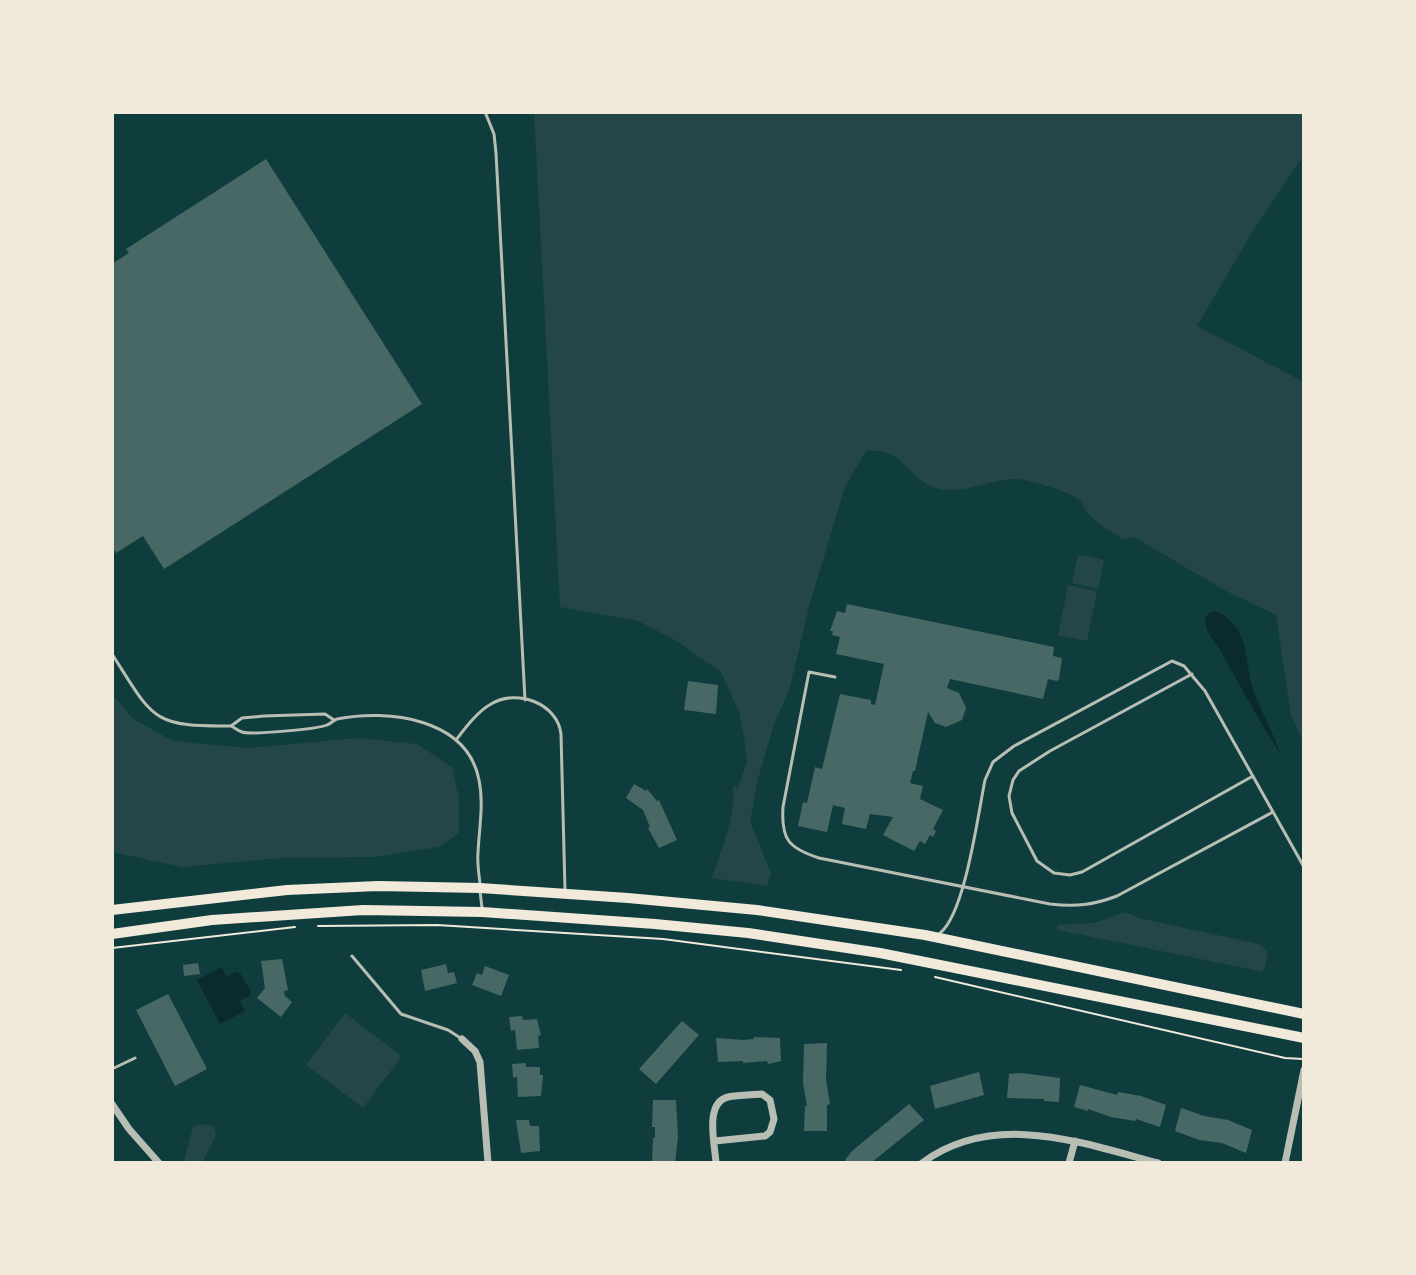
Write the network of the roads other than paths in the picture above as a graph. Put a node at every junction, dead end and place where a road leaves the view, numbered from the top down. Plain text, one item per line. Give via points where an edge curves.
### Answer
1 (485, 112) edge
2 (112, 654) edge
3 (1192, 674) junction
4 (835, 677) dead end
5 (525, 700) junction
6 (334, 720) junction
7 (231, 726) junction
8 (456, 740) junction
9 (1253, 776) junction
10 (1273, 812) junction
11 (1304, 867) edge
12 (963, 887) junction
13 (480, 888) junction
14 (565, 893) junction
15 (112, 910) edge
16 (482, 912) junction
17 (112, 934) edge
18 (933, 937) junction
19 (352, 956) dead end
20 (1304, 1014) edge
21 (1304, 1038) edge
22 (462, 1039) joint
23 (135, 1058) dead end
24 (112, 1069) edge
25 (1304, 1070) edge
26 (112, 1104) edge
27 (715, 1141) junction
28 (1075, 1141) junction
29 (159, 1163) edge
30 (488, 1163) edge
31 (716, 1163) edge
32 (922, 1163) edge
33 (1069, 1163) edge
34 (1158, 1163) edge
35 (1285, 1163) edge

1 - 5 lane via 496,153
2 - 7 lane via 143,702 166,722
3 - 9 lane
3 - 9 lane via 1019,771 1009,788 1009,805 1037,861 1054,873 1082,872
3 - 12 lane via 1178,662 1166,662 1003,752 988,769
4 - 12 lane via 809,672 783,807 785,836 795,848 819,858
5 - 8 lane via 494,702
5 - 14 lane via 552,711 560,725
6 - 7 lane via 326,726 279,731 242,732
6 - 7 lane via 325,714 255,716
6 - 8 lane via 420,720
8 - 13 lane via 479,779
9 - 10 lane
10 - 11 lane
10 - 12 lane via 1094,905 1050,904
12 - 18 lane via 948,927
13 - 14 main road
13 - 15 main road via 323,887
13 - 16 lane
14 - 18 main road via 757,910
16 - 17 main road via 320,911
16 - 21 main road via 748,933 880,953
18 - 20 main road
19 - 22 lane via 401,1014
22 - 30 street via 480,1062
23 - 24 lane
25 - 35 street
26 - 29 street
27 - 27 street via 765,1136 774,1119 770,1100 762,1094 720,1101 713,1115
27 - 31 street
28 - 32 street via 999,1135 960,1143
28 - 33 street
28 - 34 street

